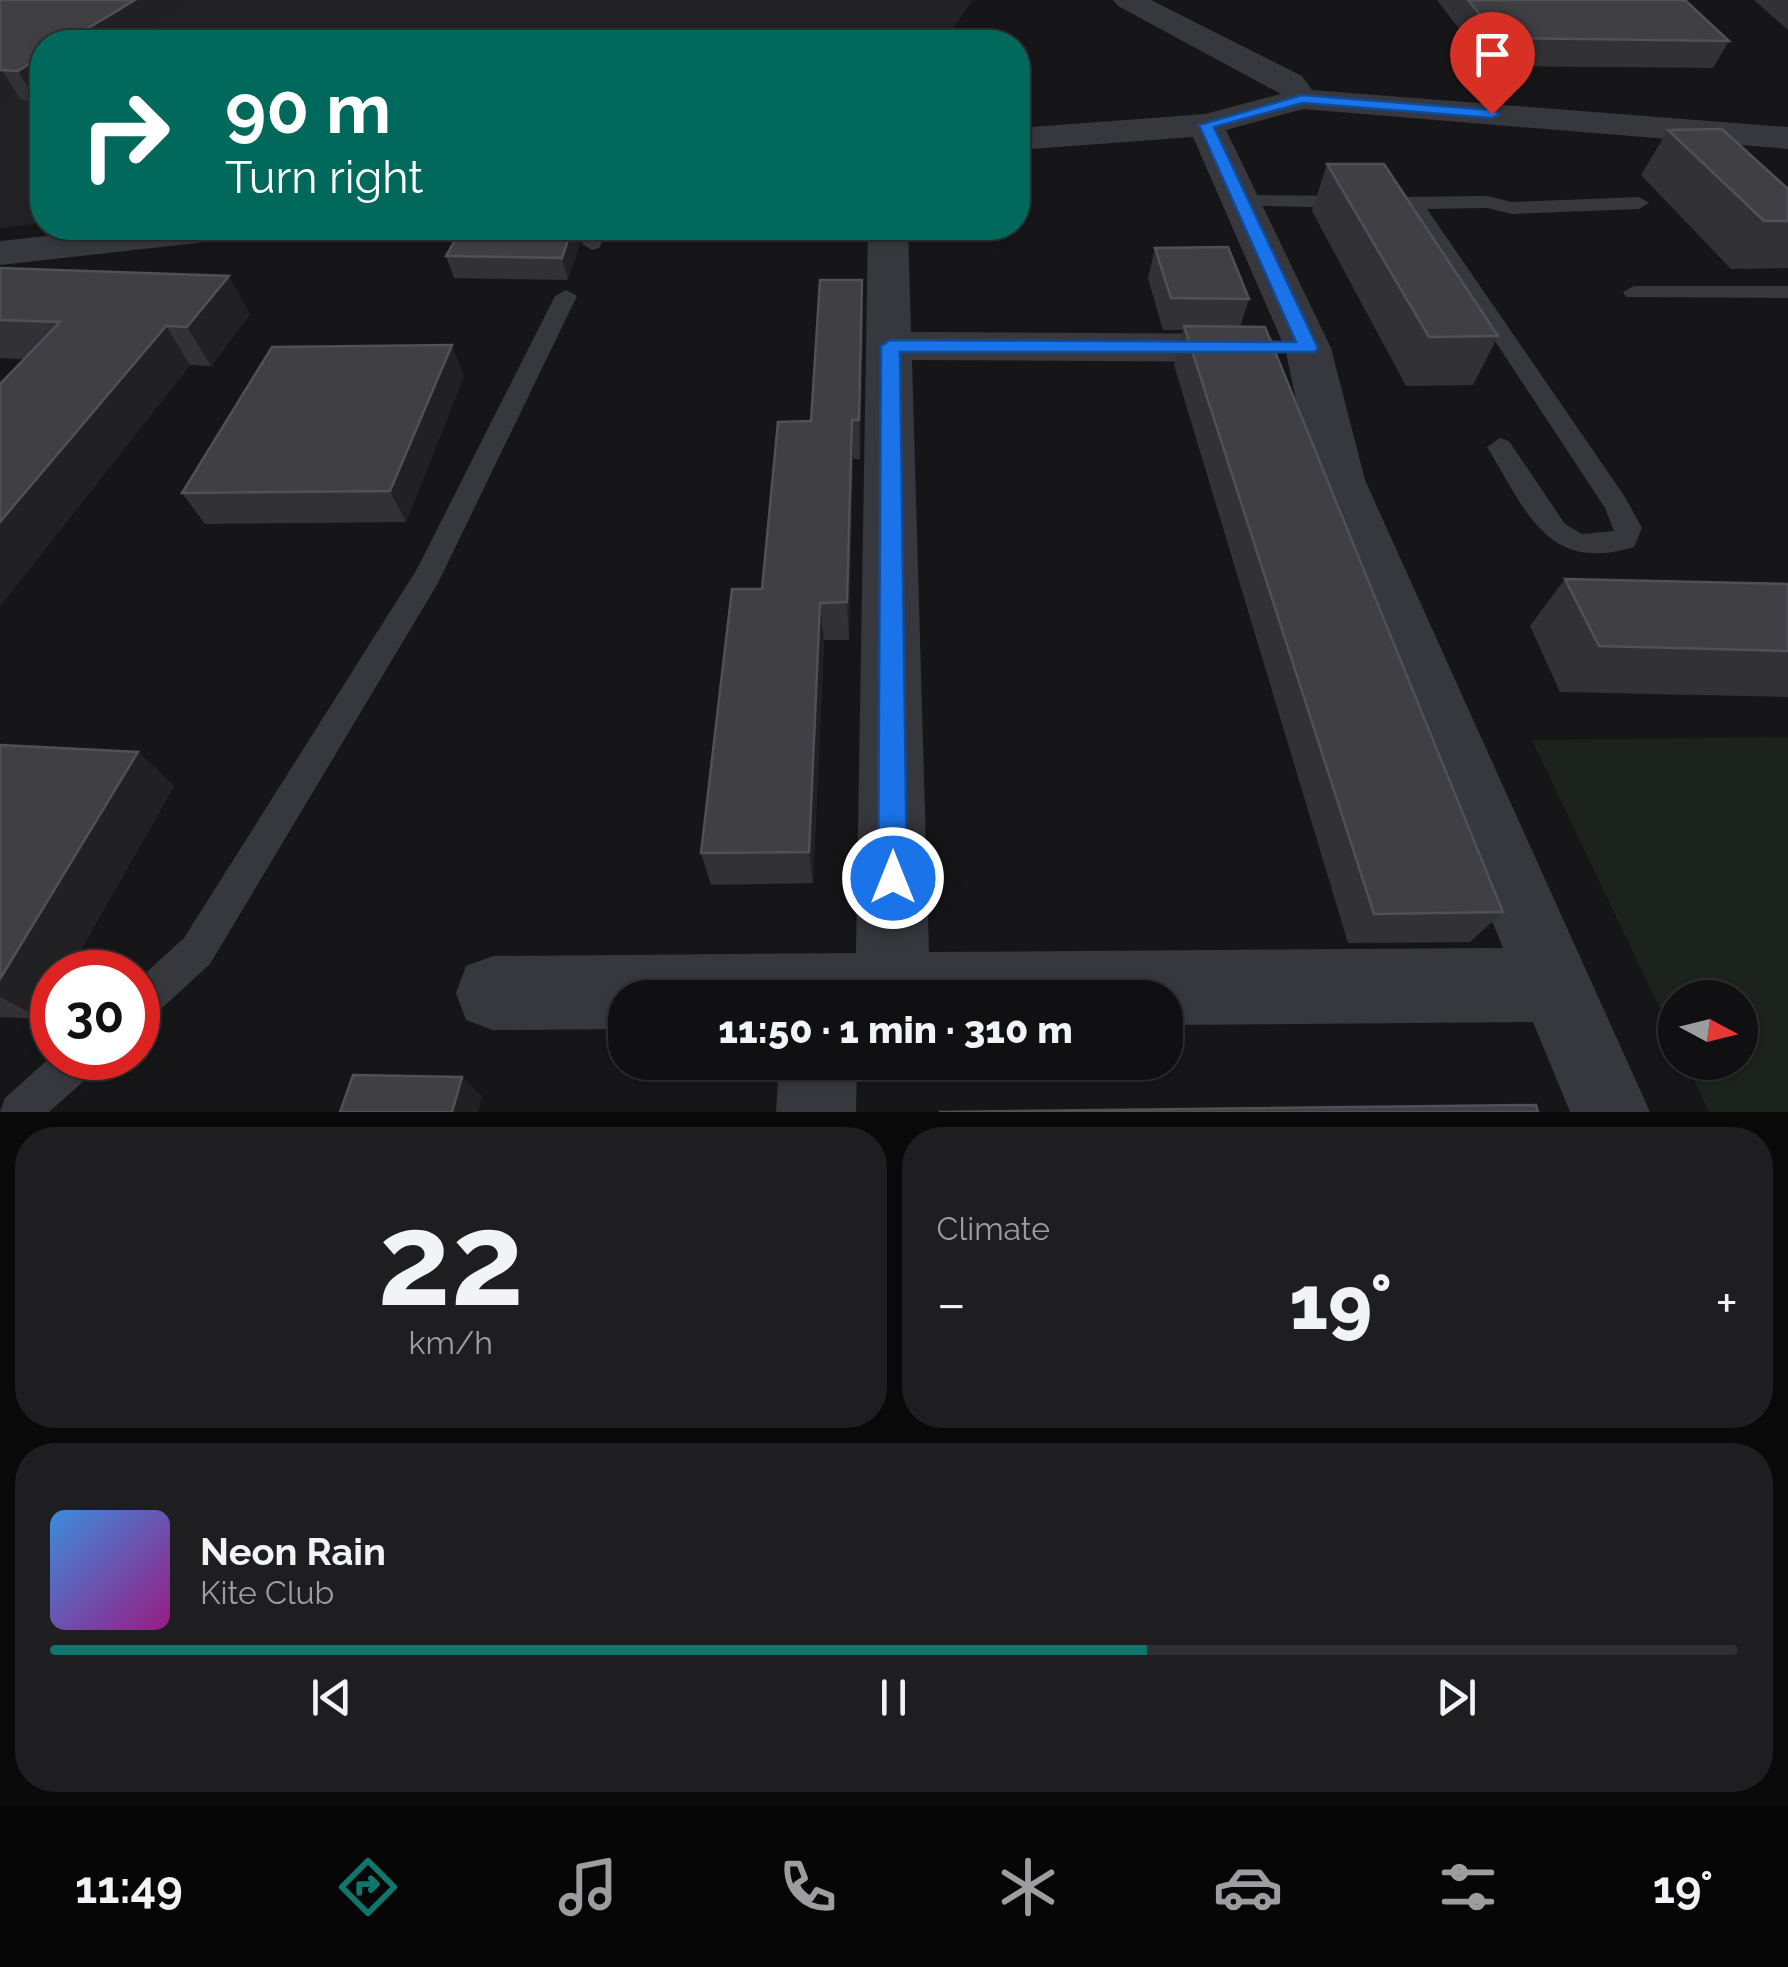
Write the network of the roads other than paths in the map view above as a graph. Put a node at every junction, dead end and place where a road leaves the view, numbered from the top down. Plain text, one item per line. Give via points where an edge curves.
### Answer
1 (1128, 0) edge
2 (1302, 99) junction
3 (1206, 125) junction
4 (1773, 136) edge
5 (1030, 138) edge
6 (1788, 160) edge
7 (1239, 201) junction
8 (1414, 203) junction
9 (1639, 203) dead end
10 (116, 240) edge
11 (888, 240) edge
12 (0, 253) edge
13 (1634, 292) dead end
14 (1788, 292) edge
15 (566, 296) dead end
16 (890, 346) junction
17 (1308, 348) junction
18 (1500, 447) dead end
19 (893, 980) edge
20 (160, 985) edge
21 (1556, 985) junction
22 (1183, 989) edge
23 (493, 994) dead end
24 (608, 1002) edge
25 (56, 1080) edge
26 (817, 1080) edge
27 (20, 1112) edge
28 (816, 1112) edge
29 (1610, 1112) edge

1 - 2 street via 1290,84
2 - 3 street
2 - 4 street
3 - 5 street
3 - 7 street
4 - 6 street
7 - 8 lane
7 - 17 street
8 - 9 lane
8 - 18 lane via 1616,504 1629,528 1624,540 1578,544 1556,531
10 - 12 street
11 - 16 street
13 - 14 lane
15 - 20 lane via 428,575 197,951
16 - 17 street
16 - 19 street
17 - 21 street via 1339,480
21 - 22 street
21 - 29 street
23 - 24 street
25 - 27 lane
26 - 28 street

